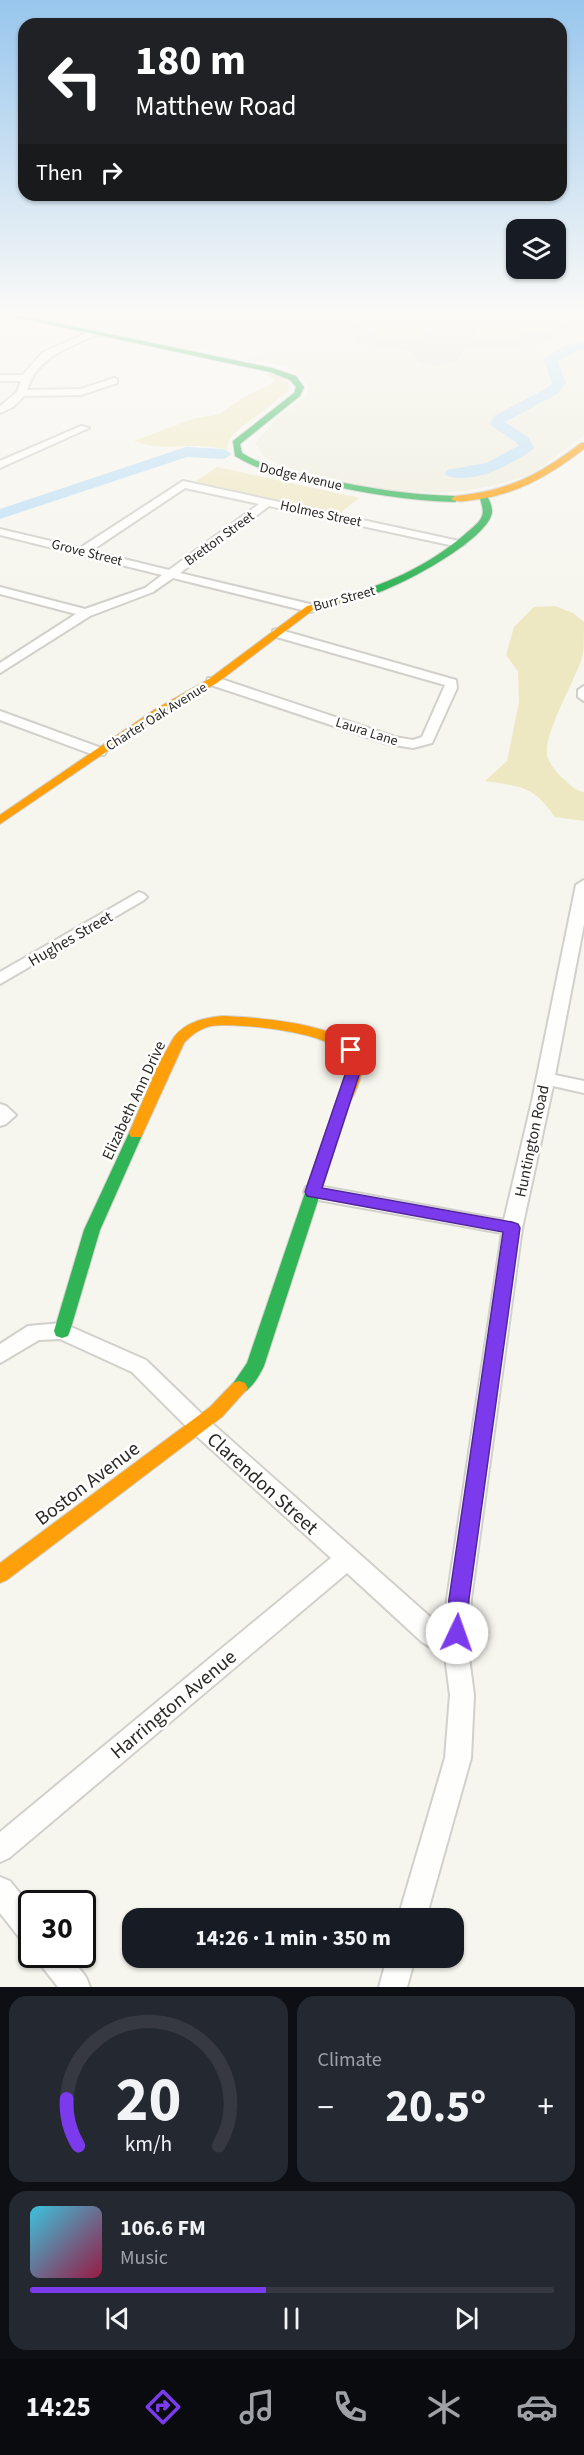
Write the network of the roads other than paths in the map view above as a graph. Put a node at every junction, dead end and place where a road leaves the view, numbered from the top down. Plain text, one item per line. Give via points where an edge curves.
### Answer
1 (281, 407) edge
2 (84, 428) dead end
3 (584, 445) edge
4 (0, 465) edge
5 (483, 496) junction
6 (268, 502) junction
7 (2, 532) edge
8 (459, 544) junction
9 (83, 551) junction
10 (169, 573) junction
11 (0, 590) edge
12 (310, 608) junction
13 (86, 613) junction
14 (277, 633) junction
15 (0, 669) edge
16 (213, 681) junction
17 (584, 690) edge
18 (584, 697) edge
19 (0, 715) edge
20 (99, 752) junction
21 (0, 820) edge
22 (584, 885) edge
23 (139, 897) dead end
24 (0, 979) edge
25 (545, 1079) junction
26 (584, 1087) edge
27 (313, 1192) junction
28 (512, 1228) junction
29 (62, 1331) junction
30 (0, 1355) edge
31 (198, 1424) junction
32 (347, 1559) junction
33 (0, 1574) edge
34 (456, 1650) junction
35 (0, 1849) edge
36 (0, 1891) edge
37 (415, 1908) edge
38 (18, 1914) edge
39 (61, 1968) edge
40 (398, 1968) edge
41 (75, 1987) edge
42 (393, 1987) edge

1 - 5 street, Dodge Avenue via 236,443 238,454 255,466 398,496
2 - 4 street
3 - 5 street via 536,480
5 - 8 street, Burr Street via 488,508 486,519
6 - 8 street, Holmes Street
6 - 9 street, Holmes Street via 183,484
6 - 10 street, Bretton Street
7 - 9 street, Grove Street
8 - 12 street, Burr Street via 408,577 358,596
9 - 10 street, Grove Street
10 - 12 street, Burr Street
10 - 13 street via 142,593
11 - 13 street
12 - 14 street, Charter Oak Avenue
13 - 15 street
14 - 16 street, Charter Oak Avenue
14 - 16 street, Laura Lane via 451,683 427,740 412,744 393,741
16 - 20 street, Charter Oak Avenue
17 - 18 street
19 - 20 street
20 - 21 street, Charter Oak Avenue
22 - 25 street, Huntington Road
23 - 24 street, Hughes Street
25 - 26 street
25 - 28 street, Huntington Road
27 - 28 street
27 - 29 street, Elizabeth Ann Drive via 355,1066 351,1050 328,1037 229,1021 192,1029 178,1040 92,1230
27 - 31 street, Elizabeth Ann Drive via 255,1366 216,1412
28 - 34 street, Huntington Road via 459,1599
29 - 30 street via 35,1332
29 - 31 street, Clarendon Street via 139,1366
31 - 32 street, Clarendon Street
31 - 33 street, Boston Avenue
32 - 34 street, Clarendon Street via 431,1634
32 - 35 street, Harrington Avenue
34 - 37 street, Huntington Road via 462,1695 458,1758
36 - 38 street
39 - 41 street
40 - 42 street

